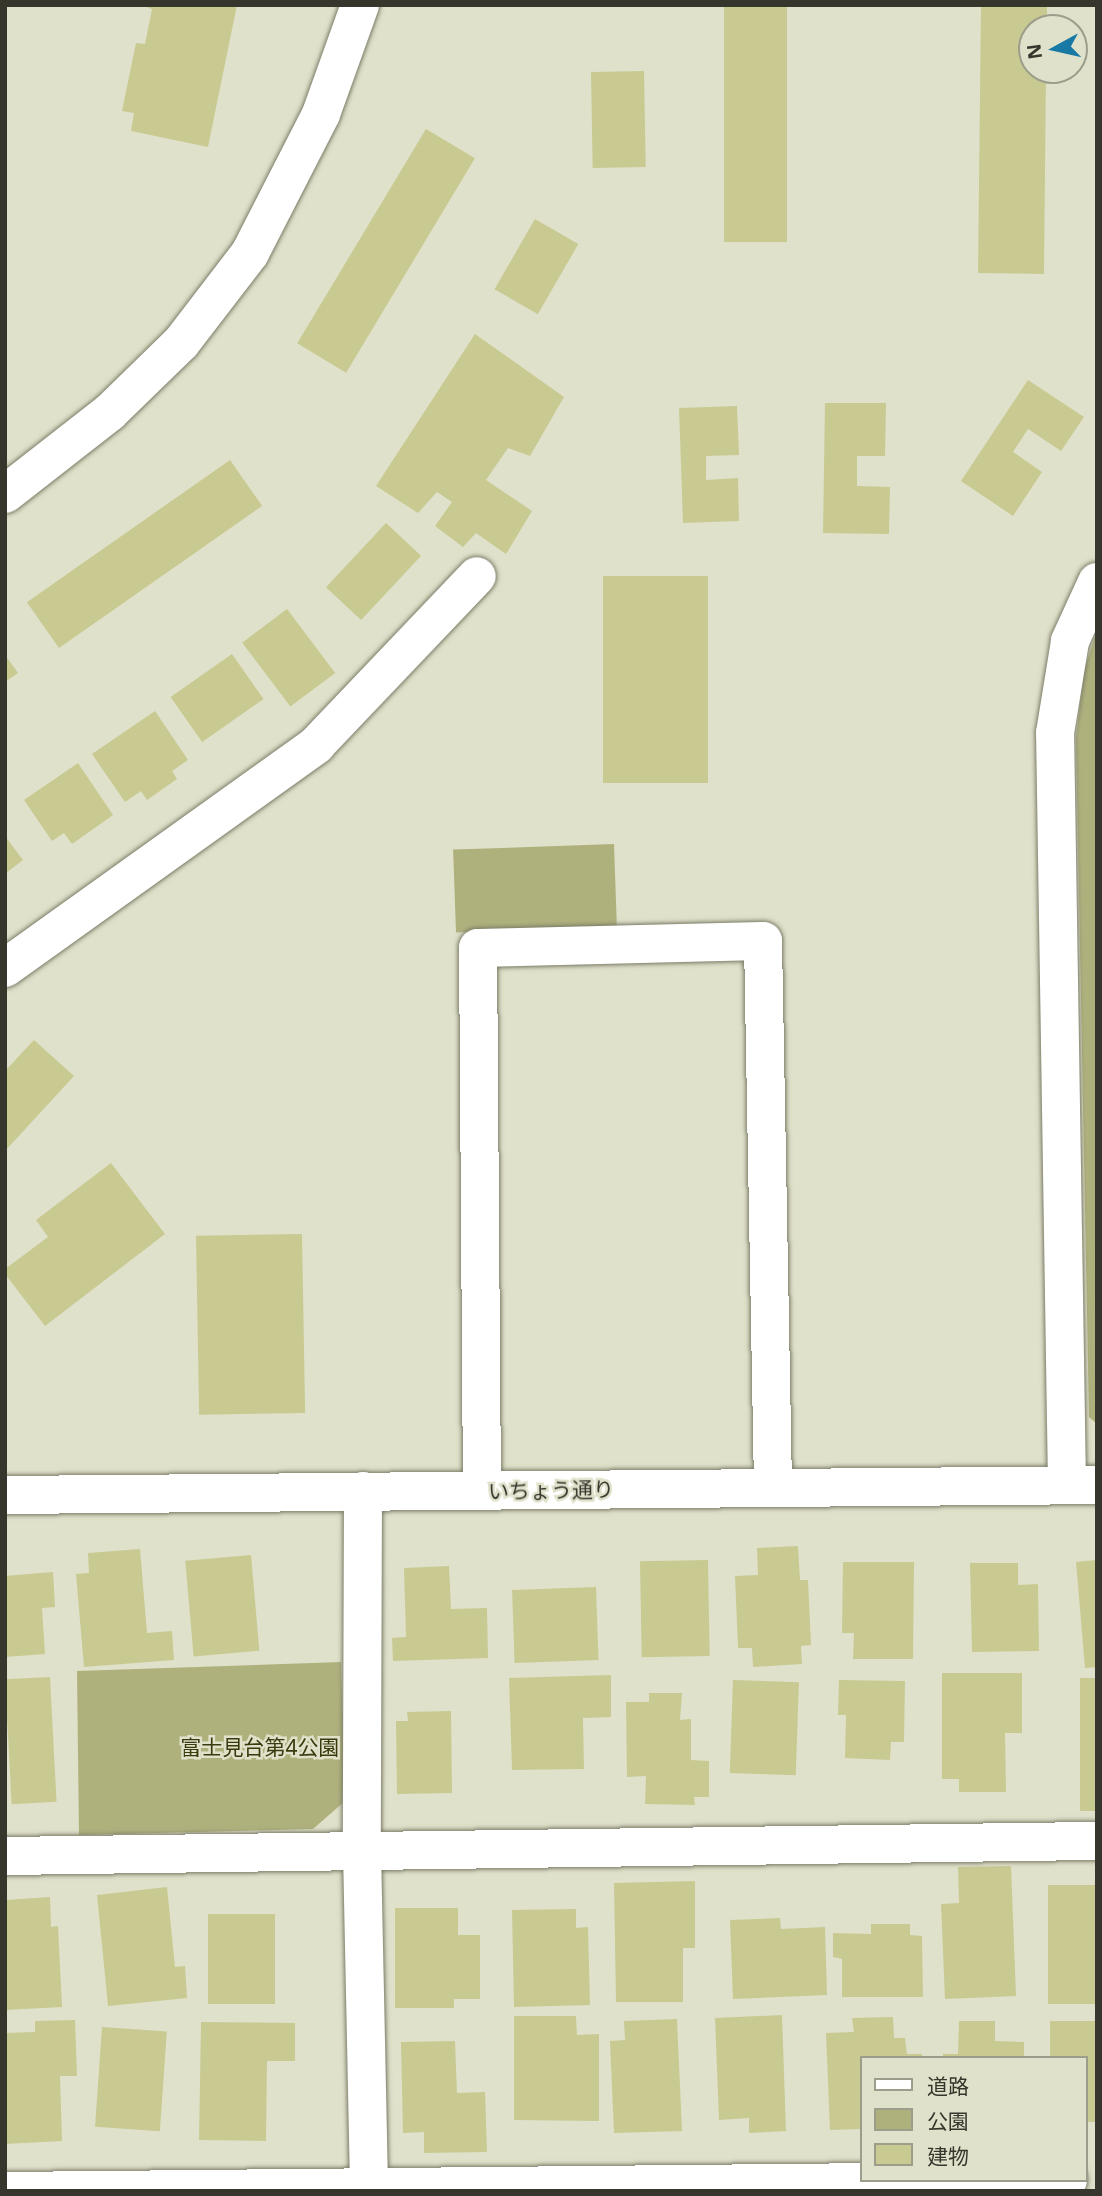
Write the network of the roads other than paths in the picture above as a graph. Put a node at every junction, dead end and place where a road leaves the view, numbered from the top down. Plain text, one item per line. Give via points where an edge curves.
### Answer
1 (360, 5) edge
2 (5, 494) edge
3 (477, 576) dead end
4 (1097, 582) edge
5 (5, 968) edge
6 (1082, 1485) edge
7 (773, 1488) junction
8 (482, 1491) junction
9 (363, 1492) junction
10 (5, 1495) edge
11 (1097, 1842) edge
12 (362, 1851) junction
13 (5, 1856) edge
14 (1033, 2182) edge
15 (962, 2186) edge
16 (369, 2187) junction
17 (5, 2191) edge

1 - 2 street via 321,114 250,253 181,344 110,412
3 - 5 street via 316,745
4 - 6 street via 1070,641 1055,733
6 - 7 street, いちょう通り
7 - 8 street, いちょう通り
7 - 8 street via 763,941 478,948
8 - 9 street, いちょう通り
9 - 10 street, いちょう通り
9 - 12 street
11 - 12 street
12 - 13 street
12 - 16 street
14 - 15 street
15 - 16 street
16 - 17 street

